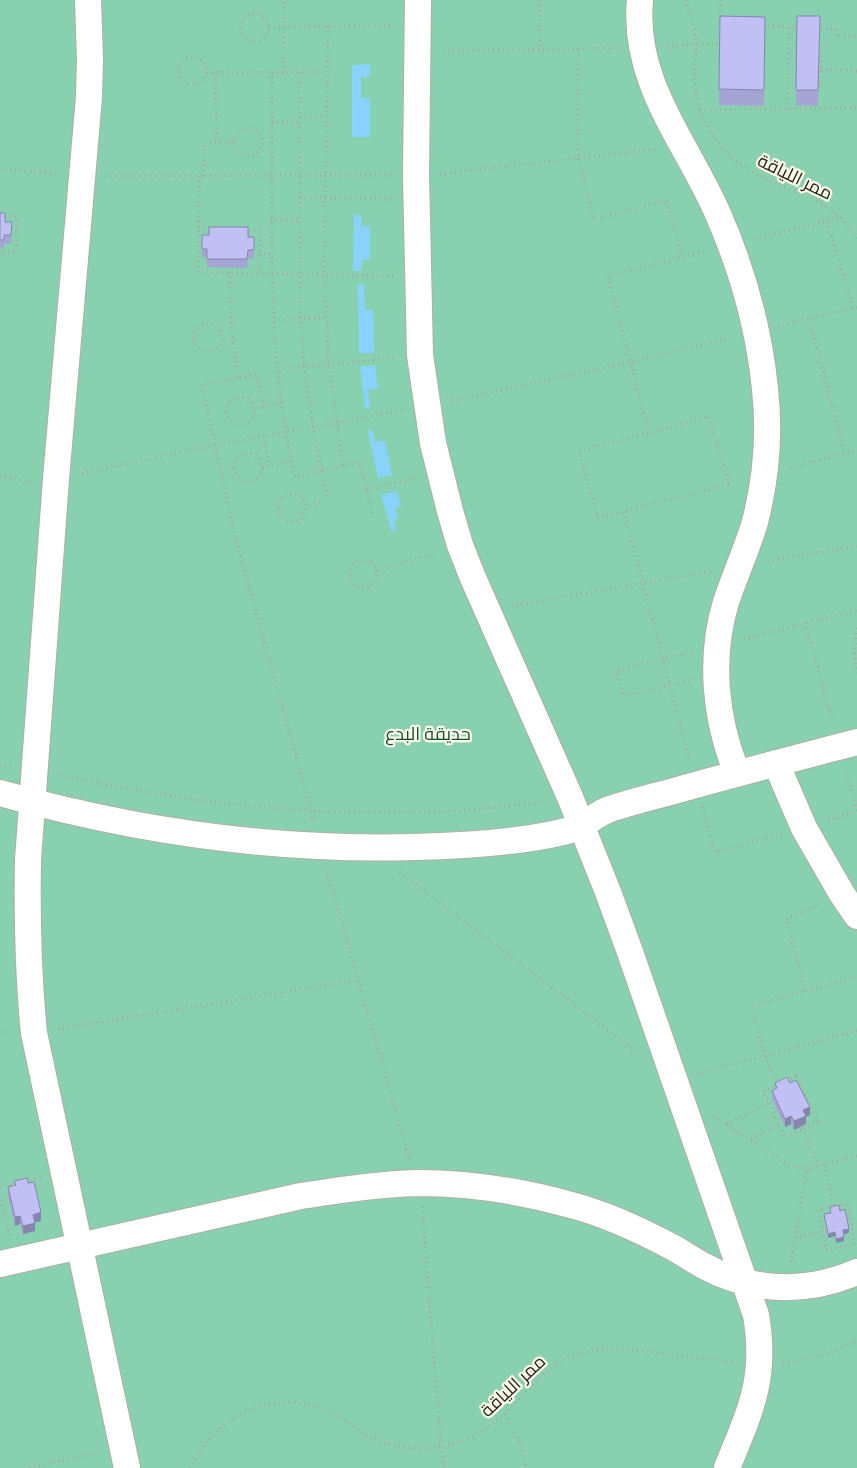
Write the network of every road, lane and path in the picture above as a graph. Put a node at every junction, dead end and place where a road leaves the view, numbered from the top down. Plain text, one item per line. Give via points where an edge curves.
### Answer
1 (88, 0) edge
2 (284, 0) edge
3 (539, 0) edge
4 (640, 0) edge
5 (686, 0) edge
6 (721, 0) edge
7 (418, 13) edge
8 (729, 25) edge
9 (328, 26) junction
10 (759, 26) edge
11 (269, 27) junction
12 (284, 27) junction
13 (789, 27) junction
14 (857, 37) edge
15 (720, 43) edge
16 (696, 45) junction
17 (642, 48) junction
18 (540, 49) junction
19 (578, 49) junction
20 (819, 50) edge
21 (439, 51) dead end
22 (822, 69) junction
23 (857, 71) edge
24 (272, 72) junction
25 (299, 72) junction
26 (326, 72) junction
27 (207, 73) junction
28 (215, 73) junction
29 (284, 73) junction
30 (819, 85) edge
31 (857, 108) edge
32 (787, 109) junction
33 (700, 110) junction
34 (300, 117) junction
35 (325, 117) junction
36 (272, 122) junction
37 (299, 122) junction
38 (217, 142) junction
39 (234, 143) junction
40 (682, 146) junction
41 (578, 158) junction
42 (440, 165) dead end
43 (0, 168) edge
44 (272, 175) junction
45 (300, 175) junction
46 (324, 175) junction
47 (200, 176) junction
48 (204, 176) junction
49 (81, 177) junction
50 (432, 177) junction
51 (300, 198) junction
52 (324, 198) junction
53 (375, 199) dead end
54 (0, 217) edge
55 (840, 217) junction
56 (271, 220) junction
57 (827, 220) junction
58 (300, 221) junction
59 (199, 229) junction
60 (216, 230) edge
61 (242, 230) edge
62 (857, 238) edge
63 (731, 245) junction
64 (0, 252) edge
65 (260, 254) junction
66 (272, 254) junction
67 (682, 257) junction
68 (230, 272) junction
69 (259, 273) junction
70 (272, 273) junction
71 (300, 274) junction
72 (324, 274) junction
73 (369, 275) dead end
74 (855, 307) edge
75 (326, 318) junction
76 (300, 319) junction
77 (809, 319) junction
78 (274, 320) junction
79 (756, 331) junction
80 (202, 350) joint
81 (379, 359) dead end
82 (631, 362) junction
83 (329, 364) junction
84 (304, 367) junction
85 (278, 369) junction
86 (239, 378) junction
87 (281, 403) junction
88 (427, 406) junction
89 (264, 407) junction
90 (253, 408) junction
91 (337, 423) junction
92 (313, 427) junction
93 (286, 432) junction
94 (650, 433) junction
95 (264, 436) junction
96 (214, 445) junction
97 (857, 450) edge
98 (845, 453) junction
99 (291, 461) junction
100 (270, 465) junction
101 (343, 466) junction
102 (262, 467) junction
103 (321, 471) junction
104 (764, 474) junction
105 (0, 476) edge
106 (56, 479) junction
107 (398, 482) dead end
108 (729, 484) junction
109 (366, 490) junction
110 (306, 506) junction
111 (624, 512) junction
112 (373, 517) dead end
113 (460, 545) junction
114 (857, 546) edge
115 (740, 566) junction
116 (377, 571) junction
117 (642, 583) junction
118 (486, 611) junction
119 (806, 623) dead end
120 (857, 628) edge
121 (857, 673) edge
122 (848, 744) edge
123 (733, 763) junction
124 (776, 763) junction
125 (0, 765) edge
126 (690, 765) dead end
127 (35, 771) junction
128 (0, 793) edge
129 (570, 797) junction
130 (33, 802) junction
131 (310, 809) junction
132 (857, 811) edge
133 (582, 826) junction
134 (320, 847) junction
135 (377, 848) junction
136 (842, 894) junction
137 (857, 916) edge
138 (857, 977) edge
139 (359, 980) junction
140 (805, 991) junction
141 (857, 1031) edge
142 (0, 1032) edge
143 (34, 1033) junction
144 (765, 1056) junction
145 (672, 1072) junction
146 (778, 1084) junction
147 (768, 1103) junction
148 (710, 1120) dead end
149 (727, 1124) junction
150 (778, 1124) junction
151 (802, 1129) junction
152 (751, 1140) junction
153 (857, 1156) edge
154 (824, 1165) junction
155 (819, 1166) junction
156 (807, 1169) junction
157 (64, 1173) junction
158 (417, 1183) junction
159 (0, 1187) edge
160 (0, 1194) edge
161 (834, 1206) junction
162 (857, 1224) edge
163 (852, 1225) junction
164 (823, 1232) junction
165 (796, 1238) junction
166 (80, 1246) junction
167 (8, 1263) edge
168 (857, 1272) edge
169 (745, 1283) junction
170 (787, 1288) junction
171 (857, 1341) edge
172 (760, 1364) junction
173 (505, 1414) junction
174 (441, 1447) junction
175 (124, 1458) edge
176 (29, 1468) edge
177 (190, 1468) edge
178 (446, 1468) edge
179 (526, 1468) edge
180 (727, 1468) edge

1 - 49 street via 89,97
2 - 12 path
3 - 18 path
4 - 17 street
5 - 16 path, ممر اللياقة
6 - 8 path via 719,24
7 - 9 path
7 - 50 street
9 - 12 path
9 - 26 path
10 - 13 path
11 - 11 path via 264,17 254,14 244,18 240,28 245,38 256,42 265,37
11 - 12 path
12 - 29 path
13 - 14 path via 836,29 836,36
13 - 32 path
15 - 16 path
16 - 17 path
16 - 33 path, ممر اللياقة via 694,81
17 - 19 path
17 - 40 street via 653,88
18 - 19 path
18 - 21 path
19 - 41 path
20 - 22 path via 822,50
22 - 23 path
22 - 30 path
24 - 28 path
24 - 29 path
24 - 36 path
25 - 26 path
25 - 29 path
25 - 34 path
26 - 35 path
27 - 27 path via 205,62 195,56 184,60 179,71 184,81 195,85 205,79
27 - 28 path
28 - 38 path
31 - 32 path
32 - 33 path
33 - 55 path, ممر اللياقة via 714,138 743,167 814,198
34 - 35 path
34 - 37 path
35 - 46 path
36 - 37 path
36 - 44 path
37 - 45 path
38 - 39 path
38 - 48 path via 204,142
39 - 39 path via 239,153 250,156 260,150 262,139 255,129 244,128 235,136
40 - 41 path
40 - 63 street via 702,180
41 - 50 path
41 - 67 path via 594,220 667,200
42 - 50 path
43 - 49 path
44 - 45 path
44 - 48 path
44 - 56 path
45 - 46 path
45 - 51 path
46 - 50 path
46 - 52 path
47 - 48 path
47 - 49 path
47 - 59 path
49 - 106 street
50 - 88 street via 420,356
51 - 52 path
51 - 58 path
52 - 53 path
52 - 72 path
54 - 64 path via 17,217 16,253
55 - 57 path
55 - 62 path, ممر اللياقة
56 - 58 path
56 - 66 path
57 - 63 path
57 - 74 path
58 - 71 path
59 - 60 path
59 - 68 path via 198,272
61 - 65 path via 260,231
63 - 67 path
63 - 79 street
65 - 66 path
65 - 69 path
66 - 70 path
67 - 82 path via 608,276
68 - 69 path
68 - 86 path via 231,334
69 - 70 path
70 - 71 path
70 - 78 path
71 - 72 path
71 - 76 path
72 - 73 path
72 - 75 path
74 - 77 path
75 - 76 path
75 - 83 path
76 - 78 path
76 - 84 path
77 - 79 path
77 - 98 path
78 - 85 path
79 - 82 path
79 - 104 street via 766,389
80 - 80 path via 212,351 222,340 220,330 212,324 202,325 195,332 195,343
81 - 83 path
82 - 88 path
82 - 94 path
83 - 84 path
83 - 91 path
84 - 85 path
84 - 92 path
85 - 87 path
86 - 89 path via 257,374
86 - 96 path via 202,385
87 - 89 path
87 - 93 path
88 - 91 path
88 - 113 street via 439,471
89 - 90 path
90 - 90 path via 248,400 233,398 226,406 226,416 233,424 243,425 252,419
91 - 92 path
91 - 101 path
92 - 93 path
92 - 103 path
93 - 95 path
93 - 99 path
94 - 108 path via 709,417
94 - 111 path via 579,451 598,518
95 - 96 path
95 - 100 path
96 - 106 path
96 - 131 path via 234,536
97 - 98 path
98 - 104 path
99 - 100 path
99 - 103 path via 295,477
100 - 102 path
101 - 103 path
101 - 109 path via 360,462
102 - 102 path via 258,457 248,452 238,456 234,466 238,477 248,481 258,477
103 - 110 path via 325,498 320,503
104 - 108 path
104 - 115 street via 755,521
105 - 106 path via 30,482
106 - 127 street
107 - 109 path
108 - 111 path
109 - 112 path
110 - 110 path via 301,496 290,493 280,499 278,509 283,519 294,522 303,516
111 - 117 path
113 - 116 path
113 - 118 street
114 - 115 path
115 - 117 path
115 - 123 street via 724,611 717,659 719,714
116 - 116 path via 371,562 361,560 352,565 349,575 353,584 368,588 376,581
117 - 118 path
118 - 129 street
119 - 122 path
120 - 121 path via 854,651
122 - 124 street
122 - 132 path
123 - 124 street
123 - 126 path
123 - 133 street via 608,809
124 - 136 street via 804,828
125 - 127 path
127 - 130 street
127 - 131 path via 172,796
128 - 130 street
129 - 131 path via 440,812
129 - 133 street
130 - 134 street via 176,832
130 - 143 street via 27,918 28,976
131 - 134 path
133 - 135 street via 484,843
133 - 145 street
134 - 135 street
134 - 139 path
135 - 145 path via 395,868 633,1049
136 - 137 street
136 - 140 path via 786,919
138 - 140 path
139 - 143 path
139 - 158 path
140 - 144 path via 751,1006
141 - 144 path
142 - 143 path
143 - 157 street
144 - 145 path
144 - 146 path
145 - 169 street
146 - 147 path via 763,1091
146 - 151 path via 796,1076 818,1122
147 - 149 path
147 - 150 path
148 - 149 path via 707,1111
149 - 152 path
150 - 151 path via 785,1138
150 - 152 path
151 - 155 path
152 - 156 path via 793,1167
153 - 154 path
154 - 155 path
154 - 161 path
155 - 156 path
156 - 165 path
157 - 159 path
157 - 166 street
158 - 166 street via 301,1196
158 - 169 street via 497,1188 572,1205 641,1231 704,1266
158 - 174 path via 423,1217
160 - 167 path
161 - 163 path via 848,1204
161 - 164 path via 818,1210
162 - 163 path
163 - 164 path via 855,1245 826,1250
164 - 165 path
165 - 170 path
166 - 167 street
166 - 175 street
168 - 170 street via 819,1284
169 - 170 street
169 - 172 street via 756,1315
171 - 172 path, ممر اللياقة via 810,1358
172 - 173 path, ممر اللياقة via 616,1349 587,1351 548,1369
172 - 180 street via 755,1396
173 - 174 path, ممر اللياقة via 482,1432
173 - 179 path
174 - 177 path, ممر اللياقة via 395,1446 366,1435 340,1417 309,1404 275,1403 228,1421
174 - 178 path
175 - 176 path

